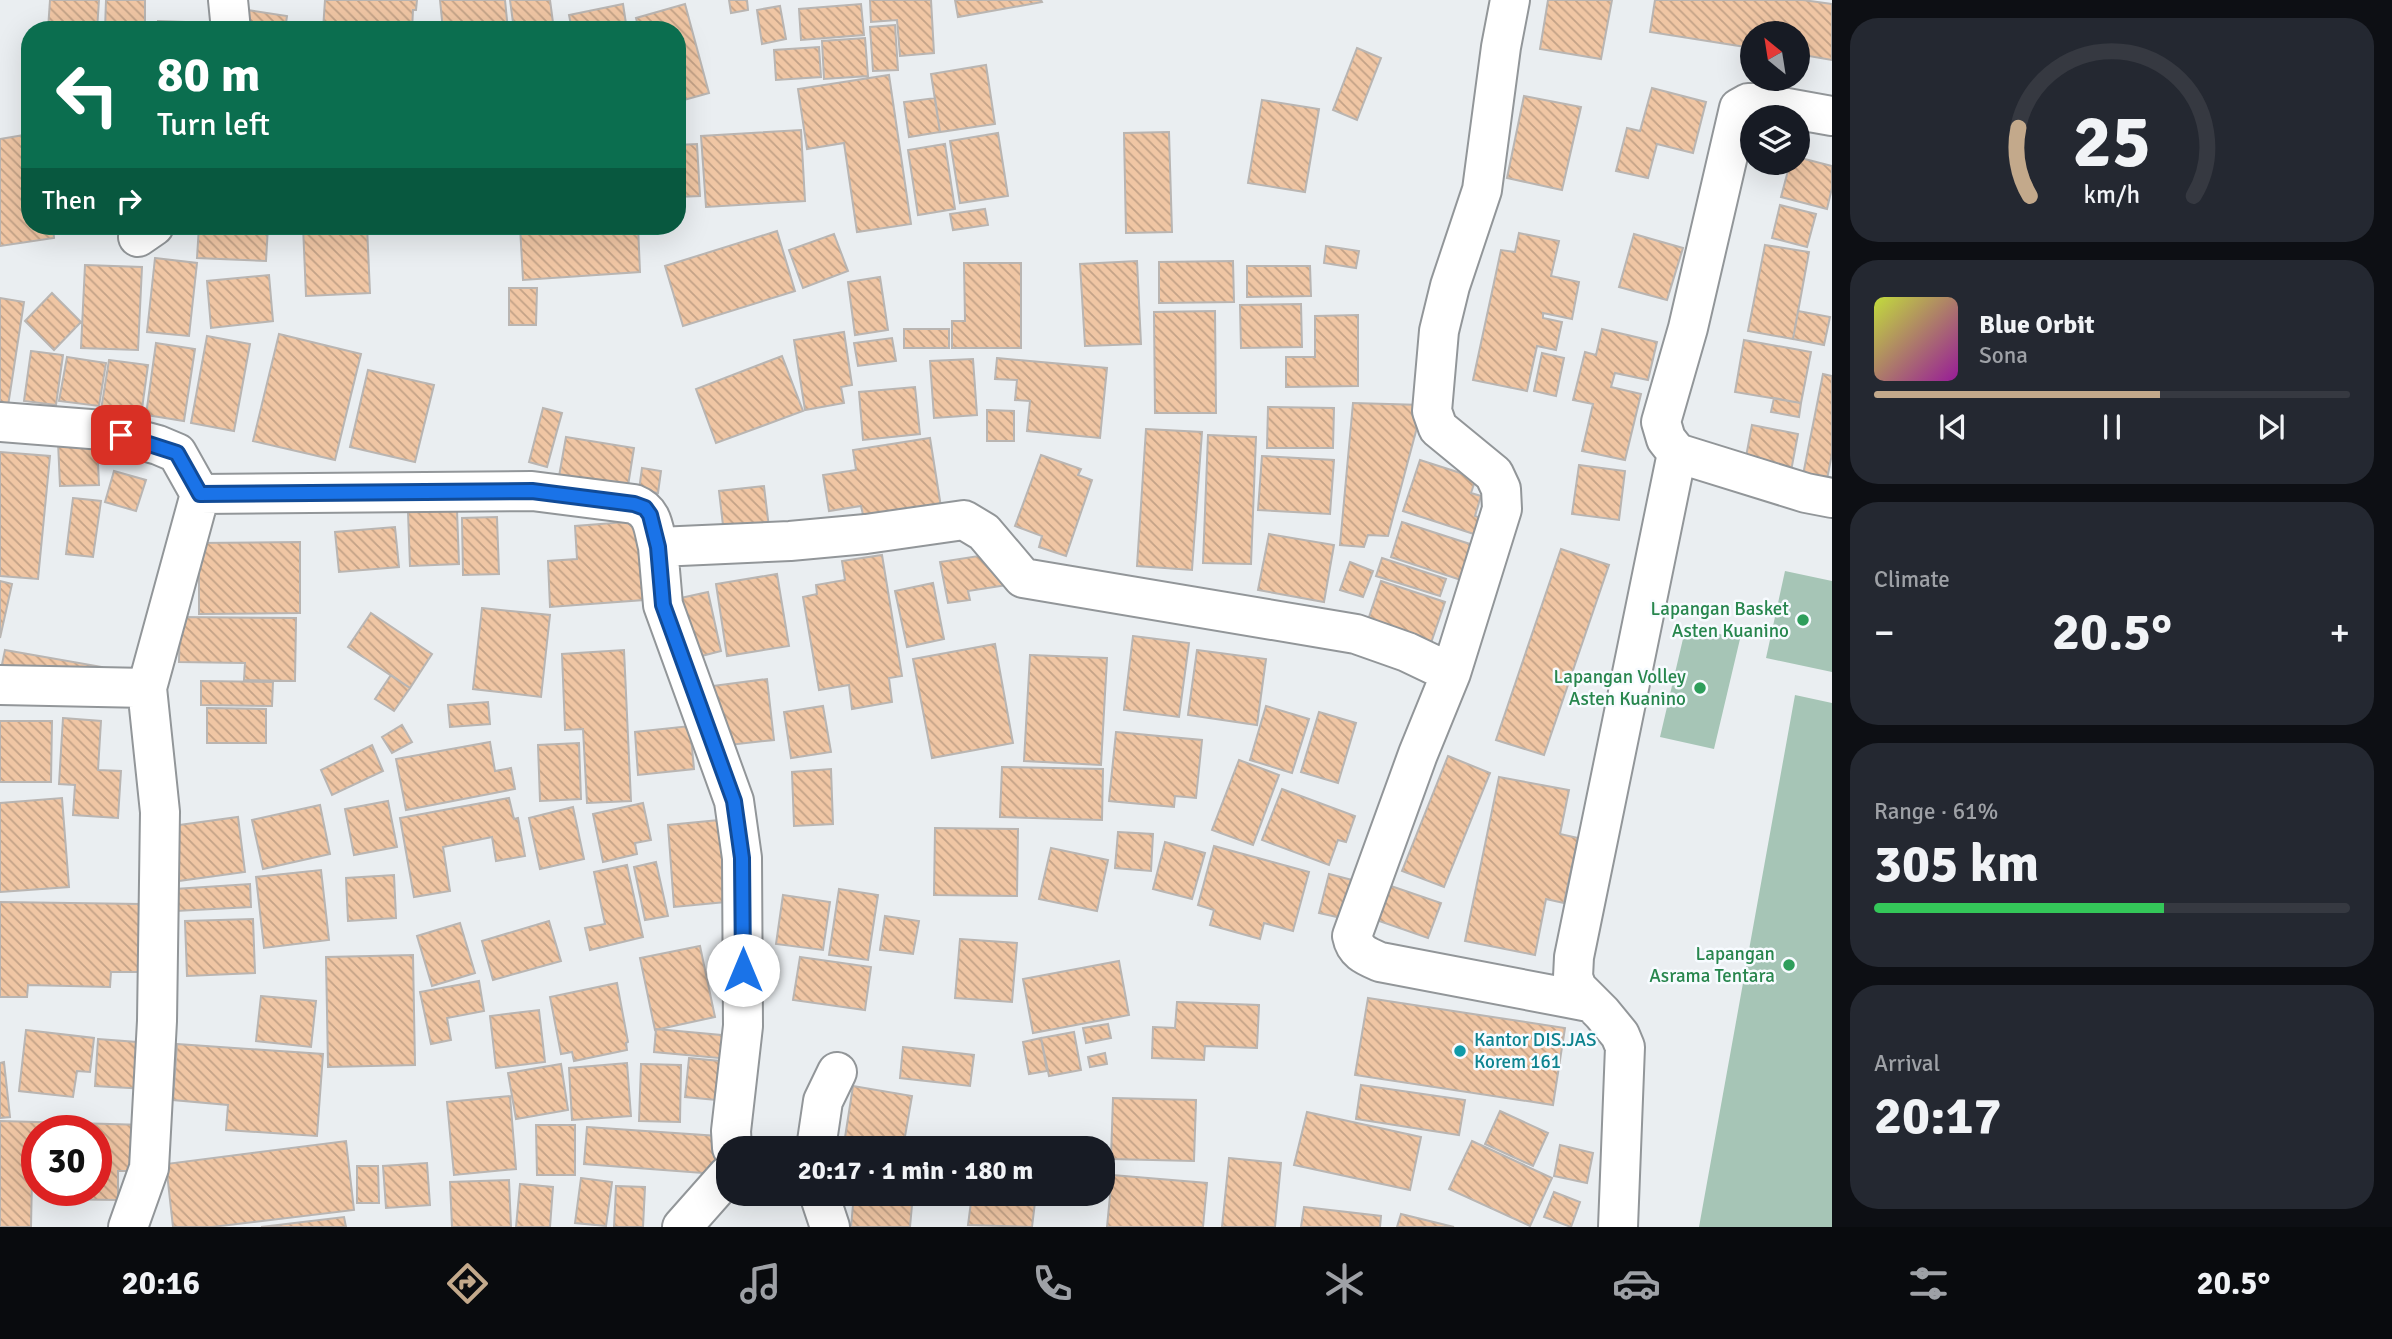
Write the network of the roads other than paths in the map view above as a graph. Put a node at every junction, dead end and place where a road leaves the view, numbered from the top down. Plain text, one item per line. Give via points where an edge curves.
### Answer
1 (228, 0) edge
2 (1510, 0) edge
3 (229, 21) edge
4 (1832, 116) edge
5 (0, 422) edge
6 (1677, 453) junction
7 (200, 494) junction
8 (1832, 498) edge
9 (658, 547) junction
10 (1451, 673) junction
11 (0, 685) edge
12 (147, 688) junction
13 (1590, 1002) junction
14 (837, 1072) dead end
15 (732, 1136) edge
16 (817, 1136) edge
17 (716, 1189) edge
18 (823, 1206) edge
19 (128, 1227) edge
20 (682, 1227) edge
21 (830, 1227) edge
22 (1618, 1227) edge

1 - 3 street
2 - 10 street via 1482,190 1450,286 1437,345 1432,411 1438,428 1494,474 1502,509
4 - 6 street via 1759,103 1739,108 1688,328 1661,422
5 - 7 street via 103,430 158,445 177,453
6 - 8 street
6 - 13 street via 1574,957 1573,977
7 - 9 street via 532,491 645,508
7 - 12 street
9 - 10 street via 803,540 964,520 984,532 1023,578 1356,634
9 - 15 street via 663,605 734,801 742,858 743,1026
10 - 13 street via 1352,936 1354,944 1357,951 1380,962
11 - 12 street
12 - 19 street via 160,812 157,1021 149,1168
13 - 22 street via 1625,1046
14 - 16 street via 823,1101
17 - 20 street
18 - 21 street

